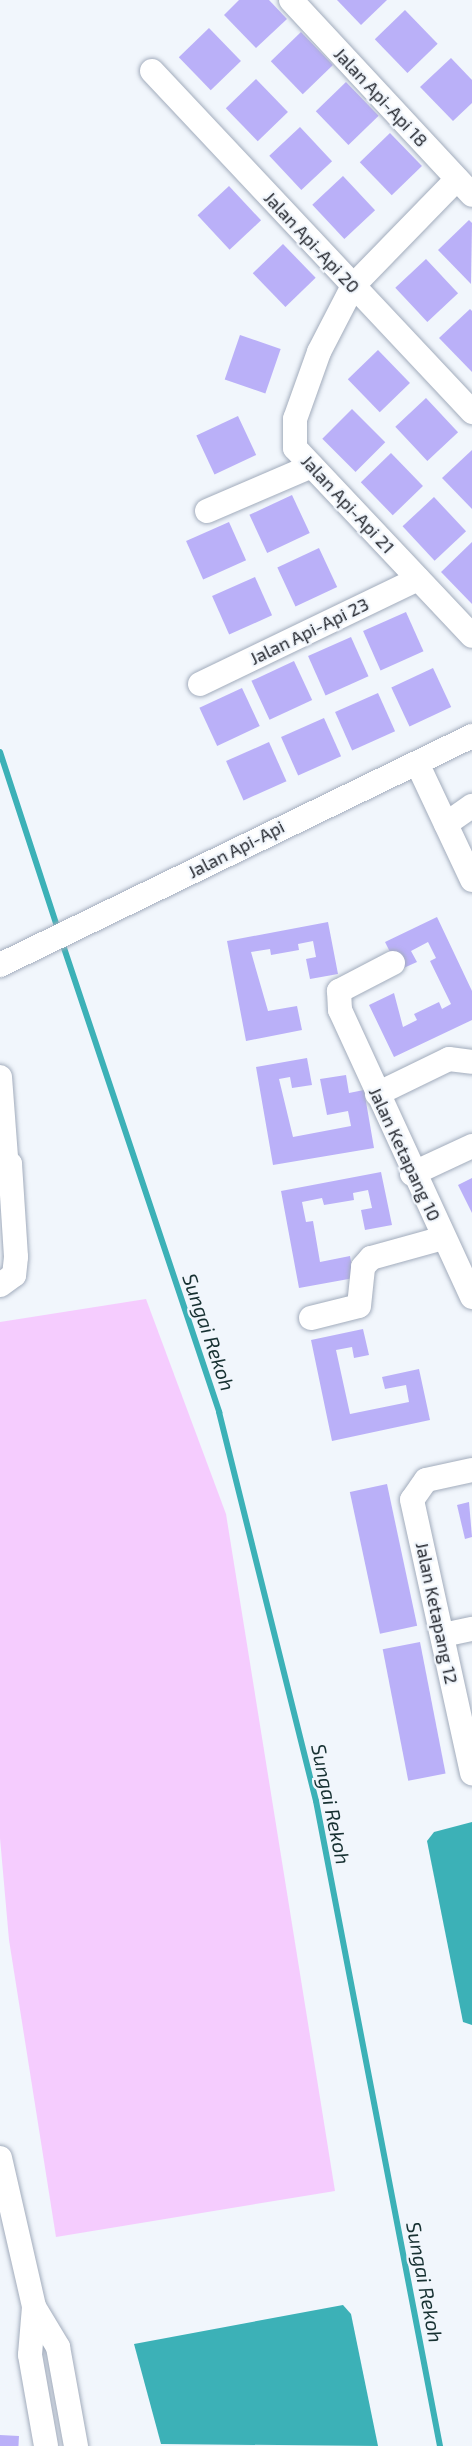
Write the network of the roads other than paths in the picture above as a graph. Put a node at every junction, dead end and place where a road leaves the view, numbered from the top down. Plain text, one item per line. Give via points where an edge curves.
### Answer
1 (291, 0) edge
2 (152, 71) dead end
3 (465, 187) edge
4 (353, 286) junction
5 (472, 412) edge
6 (312, 466) junction
7 (207, 512) dead end
8 (418, 579) junction
9 (472, 636) edge
10 (200, 684) dead end
11 (472, 735) edge
12 (418, 765) junction
13 (472, 806) edge
14 (446, 824) junction
15 (472, 880) edge
16 (393, 963) dead end
17 (0, 965) edge
18 (472, 1062) edge
19 (0, 1077) edge
20 (377, 1094) junction
21 (1, 1105) edge
22 (472, 1146) edge
23 (3, 1157) edge
24 (412, 1174) junction
25 (443, 1238) junction
26 (469, 1281) edge
27 (0, 1285) edge
28 (311, 1318) dead end
29 (472, 1470) edge
30 (472, 1629) edge
31 (443, 1635) junction
32 (472, 1773) edge
33 (0, 2158) edge
34 (34, 2307) junction
35 (46, 2446) edge
36 (76, 2446) edge

1 - 3 street, Jalan Api-Api 18
2 - 4 street, Jalan Api-Api 20
3 - 4 street, Jalan Api-Api 21
4 - 5 street, Jalan Api-Api 20
4 - 6 street, Jalan Api-Api 21 via 319,352 295,419 295,448
6 - 7 street
6 - 8 street, Jalan Api-Api 21
8 - 9 street, Jalan Api-Api 21
8 - 10 street, Jalan Api-Api 23
11 - 12 street, Jalan Api-Api
12 - 14 street
12 - 17 street, Jalan Api-Api via 273,829 127,906
13 - 14 street
14 - 15 street
16 - 20 street, Jalan Ketapang 10 via 339,991 340,1010
18 - 20 street via 449,1059
19 - 21 street
20 - 24 street, Jalan Ketapang 10
21 - 23 street
22 - 24 street
23 - 27 street via 16,1269
24 - 25 street, Jalan Ketapang 10
25 - 26 street, Jalan Ketapang 10
25 - 28 street via 371,1258 363,1267 359,1306
29 - 31 street, Jalan Ketapang 12 via 426,1480 412,1500
30 - 31 street
31 - 32 street, Jalan Ketapang 12
33 - 34 street
34 - 35 street via 30,2355
34 - 36 street via 58,2347

